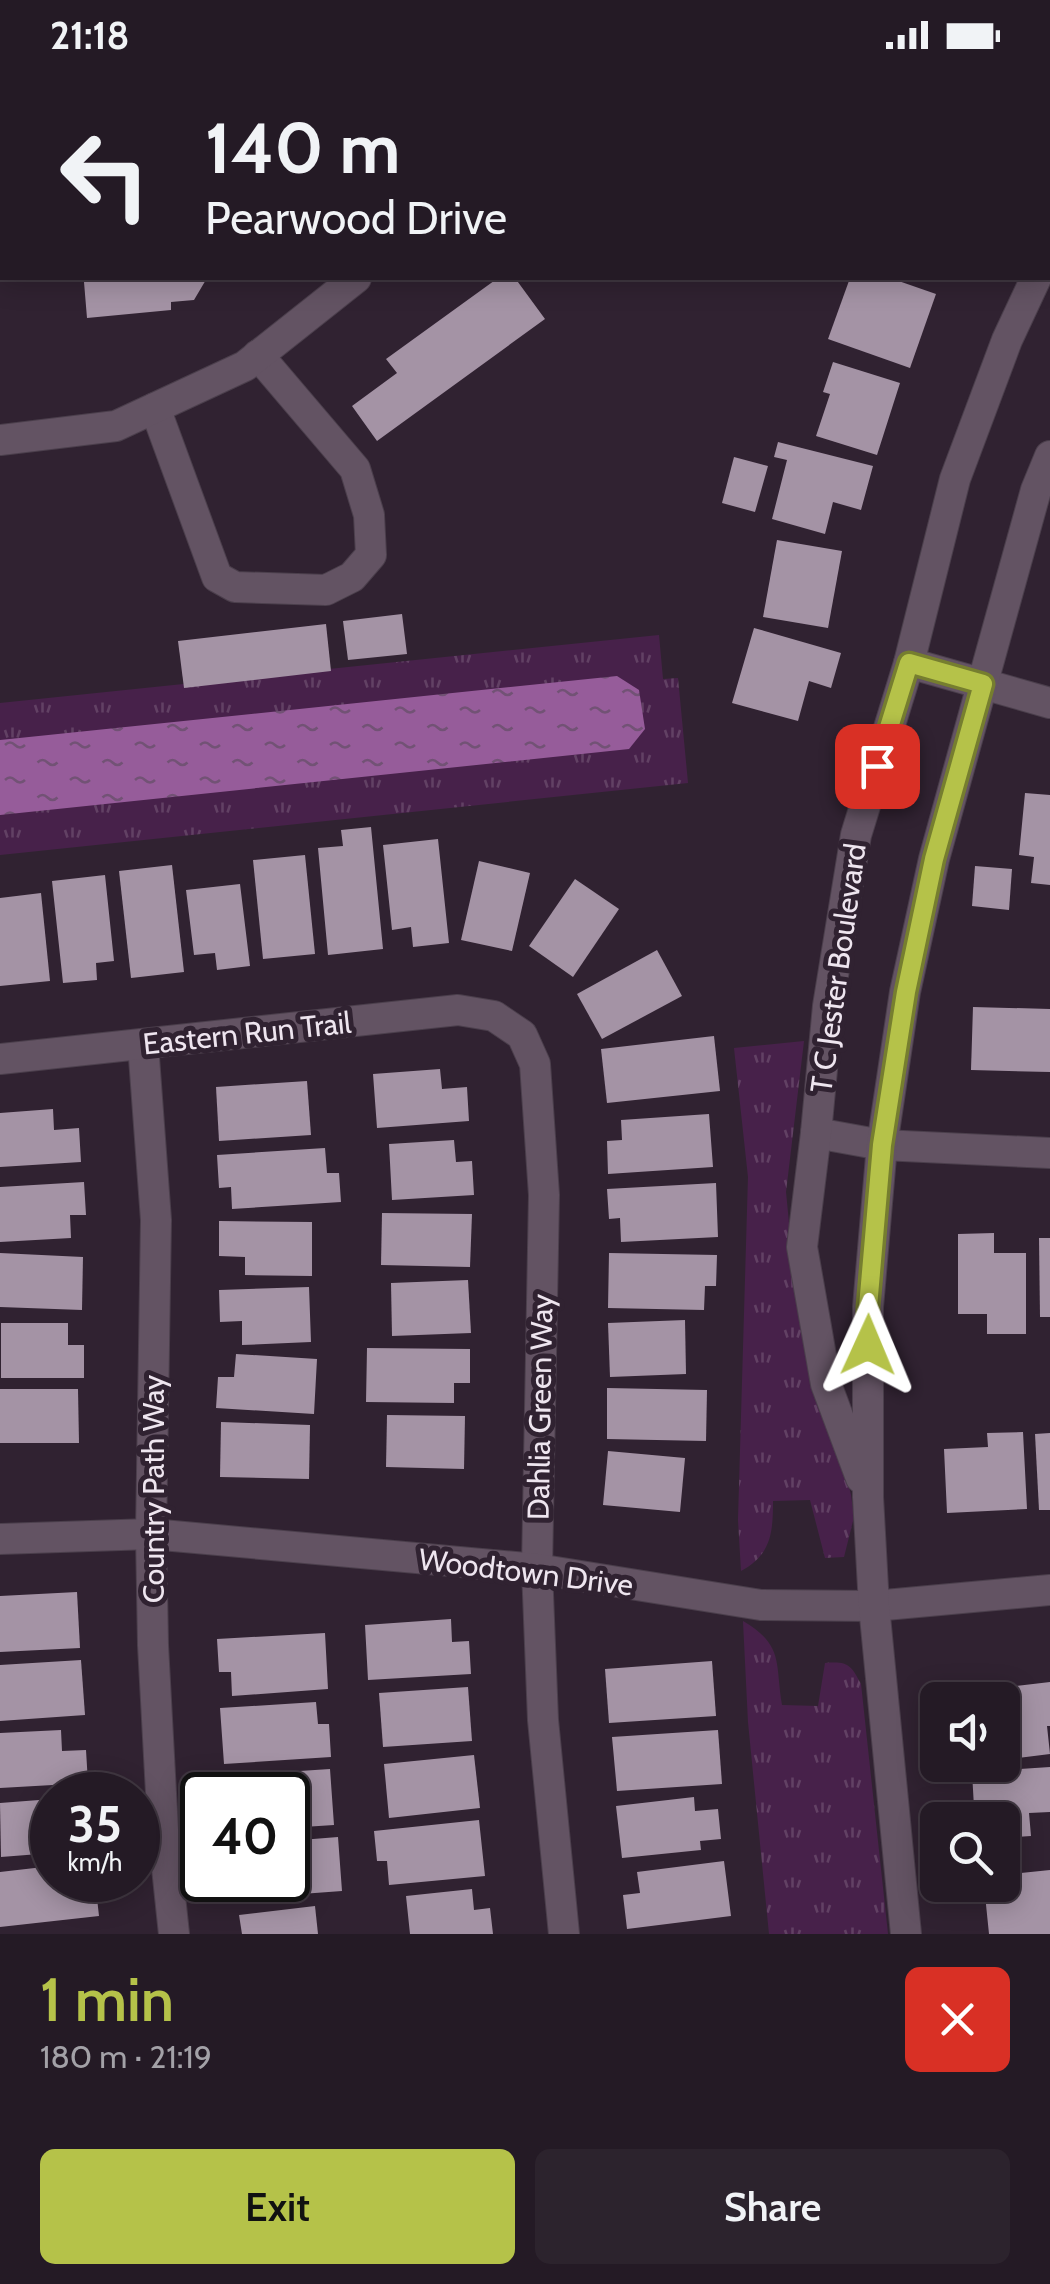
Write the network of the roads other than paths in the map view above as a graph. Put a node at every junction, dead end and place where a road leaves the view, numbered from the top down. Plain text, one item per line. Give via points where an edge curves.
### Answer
1 (353, 280) edge
2 (1035, 280) edge
3 (258, 355) junction
4 (155, 408) junction
5 (0, 440) edge
6 (1050, 456) edge
7 (909, 663) junction
8 (983, 684) junction
9 (1050, 703) edge
10 (494, 1016) joint
11 (143, 1044) junction
12 (0, 1059) edge
13 (816, 1133) junction
14 (882, 1145) junction
15 (1050, 1153) edge
16 (868, 1497) junction
17 (151, 1534) junction
18 (0, 1539) edge
19 (536, 1568) junction
20 (1050, 1590) edge
21 (874, 1606) junction
22 (174, 1934) edge
23 (564, 1934) edge
24 (906, 1934) edge

1 - 3 street
2 - 7 street, T C Jester Boulevard via 955,479
3 - 4 street
3 - 4 street via 355,469 369,515 371,555 352,577 326,590 235,587 217,578
4 - 5 street via 116,426
6 - 8 street, T C Jester Boulevard
7 - 8 street
7 - 13 street, T C Jester Boulevard via 856,835 828,1006
8 - 9 street
8 - 14 street, T C Jester Boulevard via 930,878
10 - 11 street, Eastern Run Trail via 458,1010
10 - 19 street, Dahlia Green Way via 522,1035 536,1064 544,1194
11 - 12 street, Eastern Run Trail
11 - 17 street, Country Path Way via 156,1220
13 - 14 street
13 - 16 street, T C Jester Boulevard via 802,1248 826,1384
14 - 15 street
14 - 16 street, T C Jester Boulevard via 868,1307
16 - 21 street, T C Jester Boulevard
17 - 18 street, Woodtown Drive
17 - 19 street, Woodtown Drive
17 - 22 street, Country Path Way via 163,1830
19 - 21 street, Woodtown Drive via 761,1605
19 - 23 street, Dahlia Green Way
20 - 21 street, Woodtown Drive
21 - 24 street, T C Jester Boulevard

